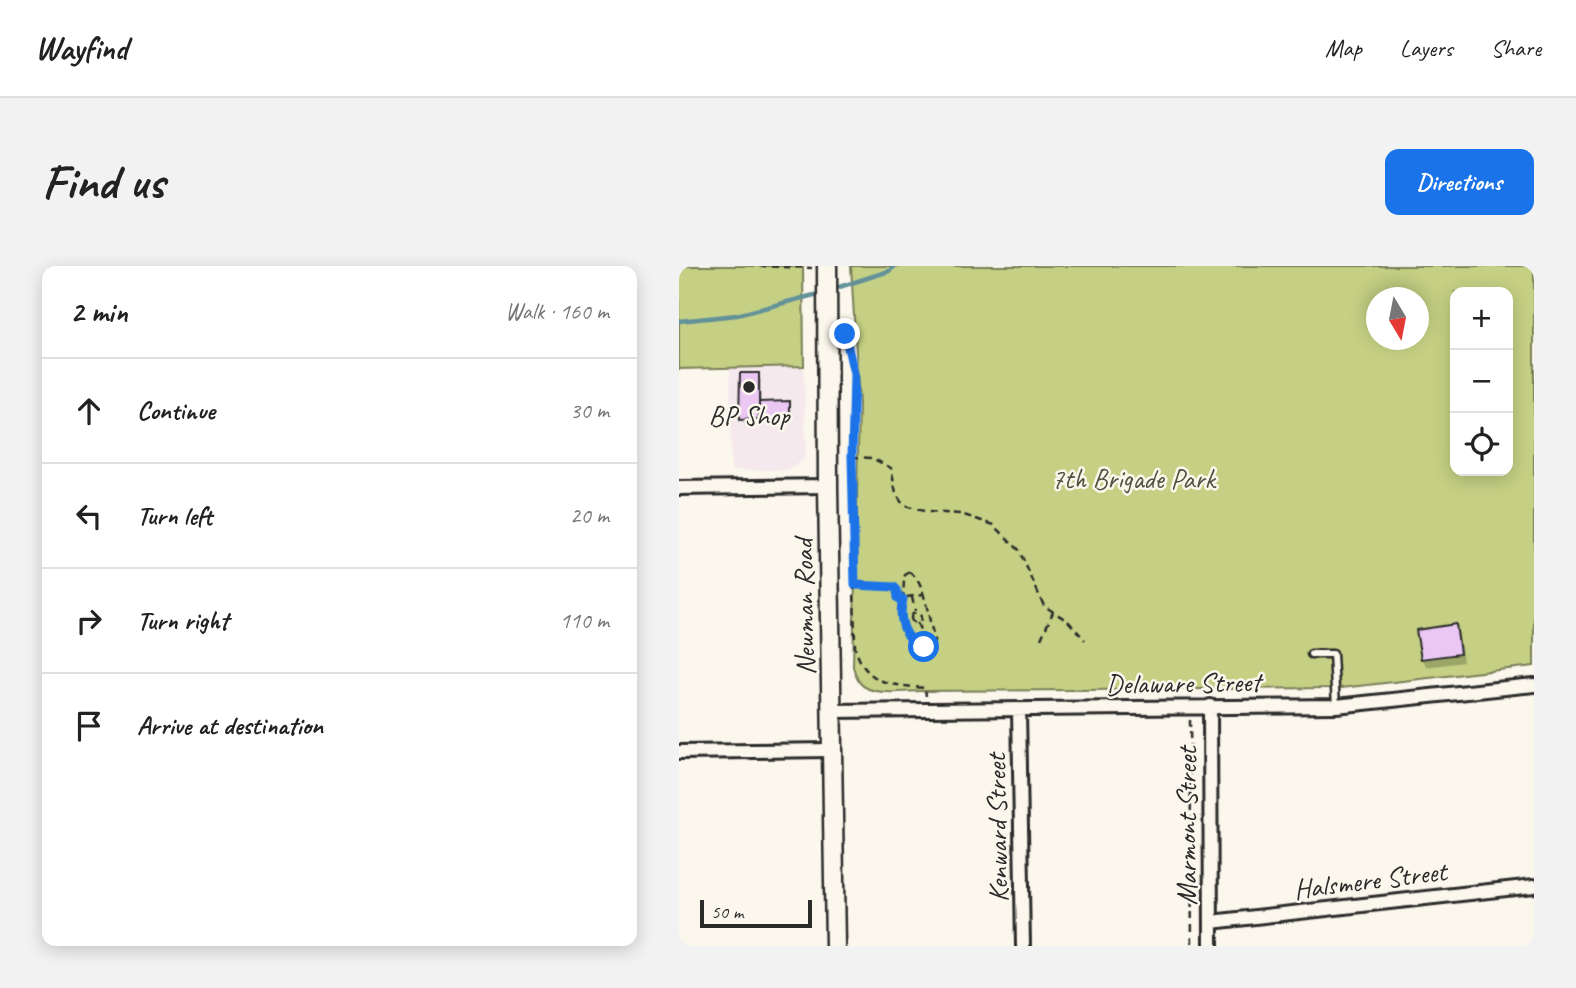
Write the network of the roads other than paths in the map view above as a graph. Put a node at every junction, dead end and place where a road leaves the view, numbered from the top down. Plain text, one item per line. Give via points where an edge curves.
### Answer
1 (827, 266) edge
2 (828, 486) junction
3 (679, 488) edge
4 (1311, 654) dead end
5 (1534, 685) edge
6 (1210, 706) junction
7 (1336, 706) junction
8 (1020, 710) junction
9 (832, 711) junction
10 (832, 750) junction
11 (679, 752) edge
12 (1534, 886) edge
13 (1211, 922) junction
14 (835, 946) edge
15 (1023, 946) edge
16 (1211, 946) edge

1 - 2 main road, Newman Road via 836,334
2 - 3 street
2 - 9 main road, Newman Road
4 - 7 lane via 1333,654
5 - 7 street, Delaware Street
6 - 7 street, Delaware Street
6 - 8 street, Delaware Street
6 - 13 street, Marmont Street
8 - 9 street, Delaware Street
8 - 15 street, Kenward Street
9 - 10 main road, Newman Road
10 - 11 street
10 - 14 main road, Newman Road
12 - 13 street, Halsmere Street
13 - 16 street, Marmont Street

